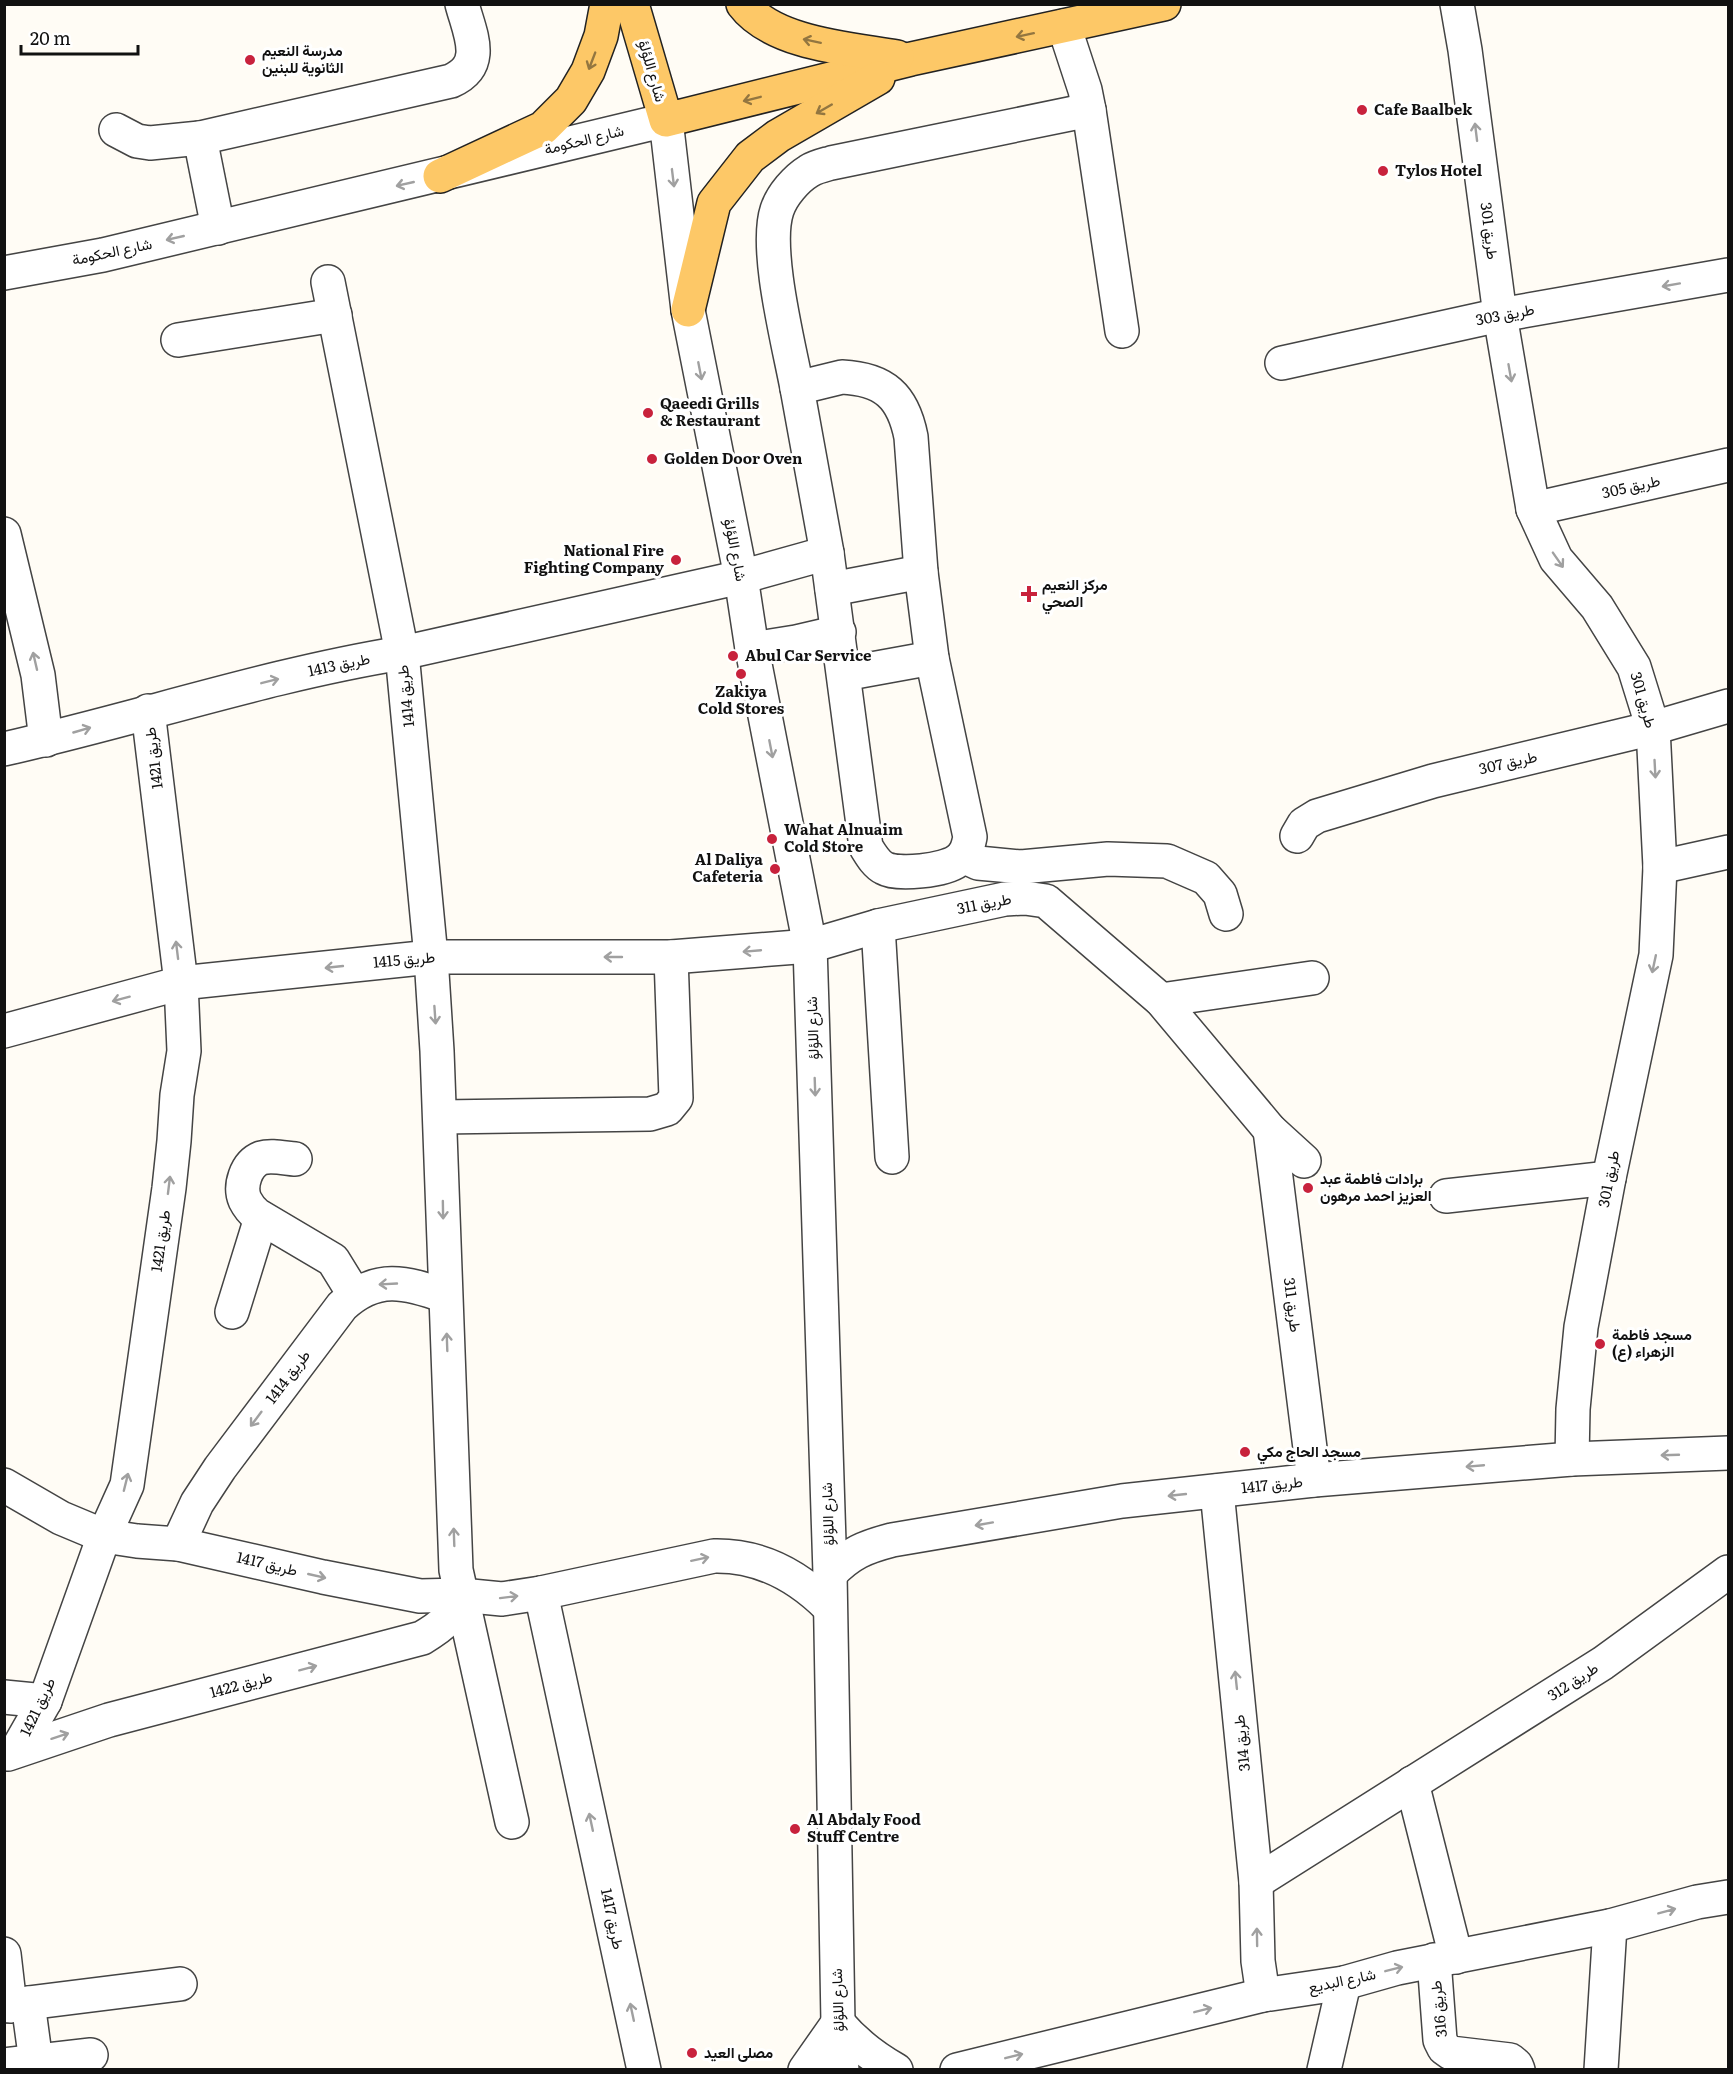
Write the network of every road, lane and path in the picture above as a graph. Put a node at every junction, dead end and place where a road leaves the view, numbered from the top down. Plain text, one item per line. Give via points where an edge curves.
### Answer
1 (462, 4) edge
2 (607, 4) edge
3 (632, 4) edge
4 (742, 4) edge
5 (1164, 4) edge
6 (1457, 4) edge
7 (1064, 26) junction
8 (911, 59) junction
9 (1089, 110) junction
10 (666, 120) junction
11 (116, 130) dead end
12 (200, 138) junction
13 (440, 176) junction
14 (218, 228) junction
15 (4, 273) edge
16 (1728, 275) edge
17 (328, 282) dead end
18 (688, 310) junction
19 (335, 315) junction
20 (1500, 315) junction
21 (1122, 332) dead end
22 (178, 340) dead end
23 (1282, 363) dead end
24 (797, 388) junction
25 (1728, 465) edge
26 (1533, 509) junction
27 (4, 534) edge
28 (827, 553) junction
29 (921, 572) junction
30 (741, 577) junction
31 (832, 589) junction
32 (839, 632) junction
33 (752, 649) junction
34 (402, 653) junction
35 (932, 657) junction
36 (844, 674) junction
37 (1728, 706) edge
38 (148, 711) junction
39 (1653, 728) junction
40 (46, 740) junction
41 (4, 749) edge
42 (1297, 836) dead end
43 (1728, 852) edge
44 (963, 856) junction
45 (1660, 867) junction
46 (1226, 914) dead end
47 (878, 927) junction
48 (810, 946) junction
49 (431, 957) junction
50 (671, 957) junction
51 (1312, 978) dead end
52 (181, 983) junction
53 (1161, 1000) junction
54 (4, 1031) edge
55 (441, 1117) junction
56 (1270, 1130) junction
57 (892, 1157) dead end
58 (295, 1159) dead end
59 (1304, 1161) dead end
60 (1609, 1178) junction
61 (1446, 1196) dead end
62 (261, 1218) junction
63 (354, 1294) junction
64 (445, 1296) junction
65 (232, 1312) dead end
66 (1728, 1453) edge
67 (1572, 1459) junction
68 (1314, 1480) junction
69 (4, 1485) edge
70 (1216, 1491) junction
71 (104, 1536) junction
72 (178, 1544) junction
73 (1728, 1572) edge
74 (830, 1574) junction
75 (541, 1593) junction
76 (461, 1595) junction
77 (829, 1607) junction
78 (4, 1697) edge
79 (45, 1701) junction
80 (11, 1753) edge
81 (1412, 1783) junction
82 (512, 1822) dead end
83 (1256, 1882) junction
84 (1728, 1897) edge
85 (1610, 1926) junction
86 (4, 1953) edge
87 (1445, 1958) junction
88 (1344, 1983) junction
89 (180, 1984) dead end
90 (1263, 1995) junction
91 (14, 2005) edge
92 (838, 2023) junction
93 (91, 2055) dead end
94 (20, 2063) edge
95 (644, 2070) edge
96 (806, 2070) edge
97 (842, 2070) edge
98 (896, 2070) edge
99 (957, 2070) edge
100 (1324, 2070) edge
101 (1518, 2070) edge
102 (1602, 2070) edge

1 - 12 street via 474,57 462,76
2 -> 13 main road via 588,71 571,100 543,128
3 - 10 main road, شارع اللؤلؤ
8 -> 4 main road via 791,37 761,21
5 - 7 main road, شارع الحكومة
20 -> 6 street, طريق 301
7 -> 8 main road, شارع الحكومة
7 - 9 street
8 -> 10 main road, شارع الحكومة
8 -> 18 main road via 750,156 714,202
9 - 21 street
9 - 24 street via 831,163 810,170 793,185 776,211 773,246
10 - 13 street, شارع الحكومة
10 -> 18 street, شارع اللؤلؤ
11 - 12 street via 150,143
12 - 14 street
13 -> 14 street, شارع الحكومة
14 -> 15 street, شارع الحكومة
16 -> 20 street, طريق 303
17 - 19 street, طريق 1414
18 -> 30 street, شارع اللؤلؤ
19 - 22 street
19 - 34 street, طريق 1414
20 - 23 street, طريق 303
20 -> 26 street, طريق 301
24 - 28 street
24 - 29 street via 842,377 858,378 875,382 901,405 911,437
25 - 26 street, طريق 305
26 -> 39 street, طريق 301 via 1556,559 1597,607 1634,667
40 -> 27 street via 38,675
28 - 30 street, طريق 1413
28 - 31 street
29 - 31 street
29 - 35 street
30 - 33 street, شارع اللؤلؤ
30 - 34 street, طريق 1413
31 - 32 street
32 - 33 street
32 - 36 street
33 -> 48 street, شارع اللؤلؤ
38 -> 34 street, طريق 1413
34 - 49 street, طريق 1414
35 - 36 street
35 - 44 street via 969,827 970,837
36 - 44 street via 866,847 871,856 885,869 903,873 945,866
37 - 39 street, طريق 307
40 -> 38 street, طريق 1413
52 -> 38 street, طريق 1421
39 - 42 street, طريق 307 via 1433,781 1338,809 1317,816
39 -> 45 street, طريق 301
40 - 41 street, طريق 1413
43 - 45 street
44 - 46 street via 978,862 1021,867 1108,860 1167,861 1206,878 1220,894
45 -> 60 street, طريق 301 via 1656,955
47 - 48 street, طريق 311
47 - 53 street, طريق 311 via 1005,899 1046,902
47 - 57 street
48 -> 50 street, طريق 1415
48 -> 74 street, شارع اللؤلؤ
50 -> 49 street, طريق 1415
49 -> 52 street, طريق 1415
49 -> 55 street, طريق 1414
50 - 55 street via 676,1098 667,1109 650,1114
51 - 53 street
52 -> 54 street, طريق 1415
71 -> 52 street, طريق 1421 via 127,1485 167,1199 184,1051
53 - 56 street, طريق 311
55 -> 64 street, طريق 1414
56 - 59 street, طريق 311
56 - 68 street, طريق 311
58 - 62 street via 270,1156 250,1166 243,1186 244,1197
60 - 61 street
60 - 67 street, طريق 301 via 1581,1327
62 - 63 street via 333,1260
62 - 65 street
64 -> 63 street, طريق 1414 via 417,1286 384,1283
63 -> 72 street, طريق 1414 via 220,1468 197,1503
76 -> 64 street, طريق 1414 via 456,1570
66 -> 67 street, طريق 1417
67 -> 68 street, طريق 1417
68 - 70 street, طريق 1417
69 - 71 street, طريق 1417 via 61,1518
70 -> 74 street, طريق 1417 via 1122,1501 892,1540 857,1550
83 -> 70 street, طريق 314
71 - 72 street, طريق 1417
71 - 79 street, طريق 1421
72 -> 76 street, طريق 1417 via 420,1596
73 - 81 street, طريق 312 via 1603,1663
74 - 77 street, شارع اللؤلؤ
76 -> 75 street, طريق 1417 via 501,1599
75 -> 77 street, طريق 1417 via 714,1556 736,1556 777,1568 813,1591
95 -> 75 street, طريق 1417
80 -> 76 street, طريق 1422 via 108,1720 422,1638 441,1628
76 - 82 street, طريق 1414
77 - 92 street, شارع اللؤلؤ
78 - 79 street
79 - 80 street, طريق 1421
81 - 83 street, طريق 312
81 - 87 street
90 -> 83 street, طريق 314
85 -> 84 street, شارع البديع
85 - 87 street, شارع البديع
85 - 102 street
86 - 91 street
88 -> 87 street, شارع البديع
87 - 101 street, طريق 316 via 1440,2040 1444,2048 1451,2053 1510,2060
88 - 90 street, شارع البديع
88 - 100 street
89 - 91 street
99 -> 90 street, شارع البديع
91 - 94 street
92 - 96 street
92 - 97 street, شارع اللؤلؤ
92 - 98 street via 867,2052
93 - 94 street

